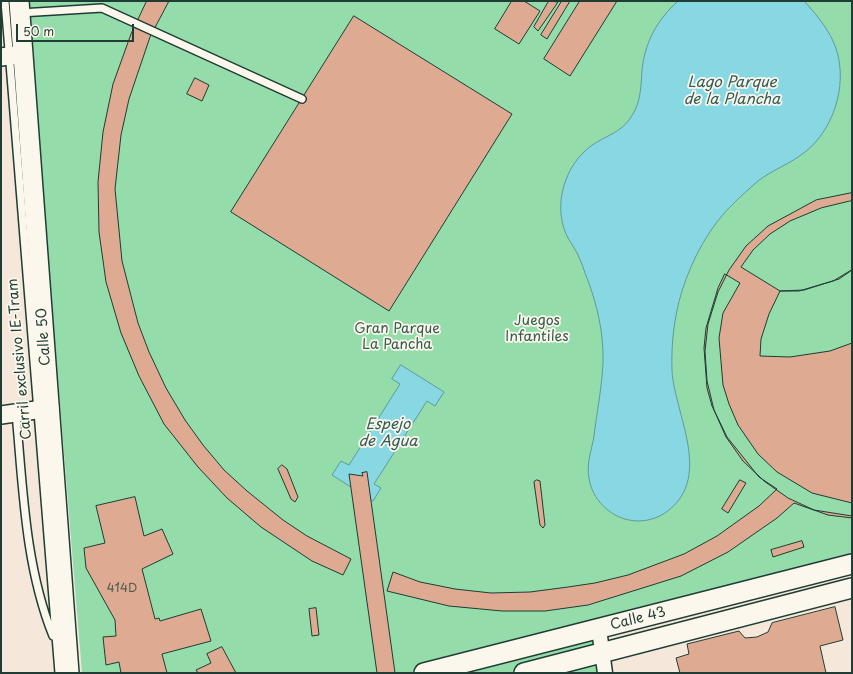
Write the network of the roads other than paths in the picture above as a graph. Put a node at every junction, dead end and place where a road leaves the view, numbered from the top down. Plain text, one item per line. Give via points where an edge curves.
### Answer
1 (5, 1) edge
2 (20, 7) edge
3 (11, 56) edge
4 (302, 99) dead end
5 (43, 409) junction
6 (8, 414) edge
7 (852, 564) edge
8 (852, 588) edge
9 (599, 629) junction
10 (56, 644) junction
11 (602, 654) junction
12 (60, 673) edge
13 (69, 673) edge
14 (424, 673) edge
15 (524, 673) edge
16 (605, 673) edge

1 - 3 lane
2 - 3 main road, Calle 50
2 - 4 lane via 102,8
3 - 5 main road, Calle 50
5 - 6 street
5 - 10 lane, Carril exclusivo IE-Tram
5 - 13 main road, Calle 50
6 - 10 lane via 35,584
7 - 9 main road, Calle 43
8 - 11 main road, Calle 43
9 - 11 street
9 - 14 main road, Calle 43
10 - 12 lane
11 - 15 main road, Calle 43
11 - 16 street

